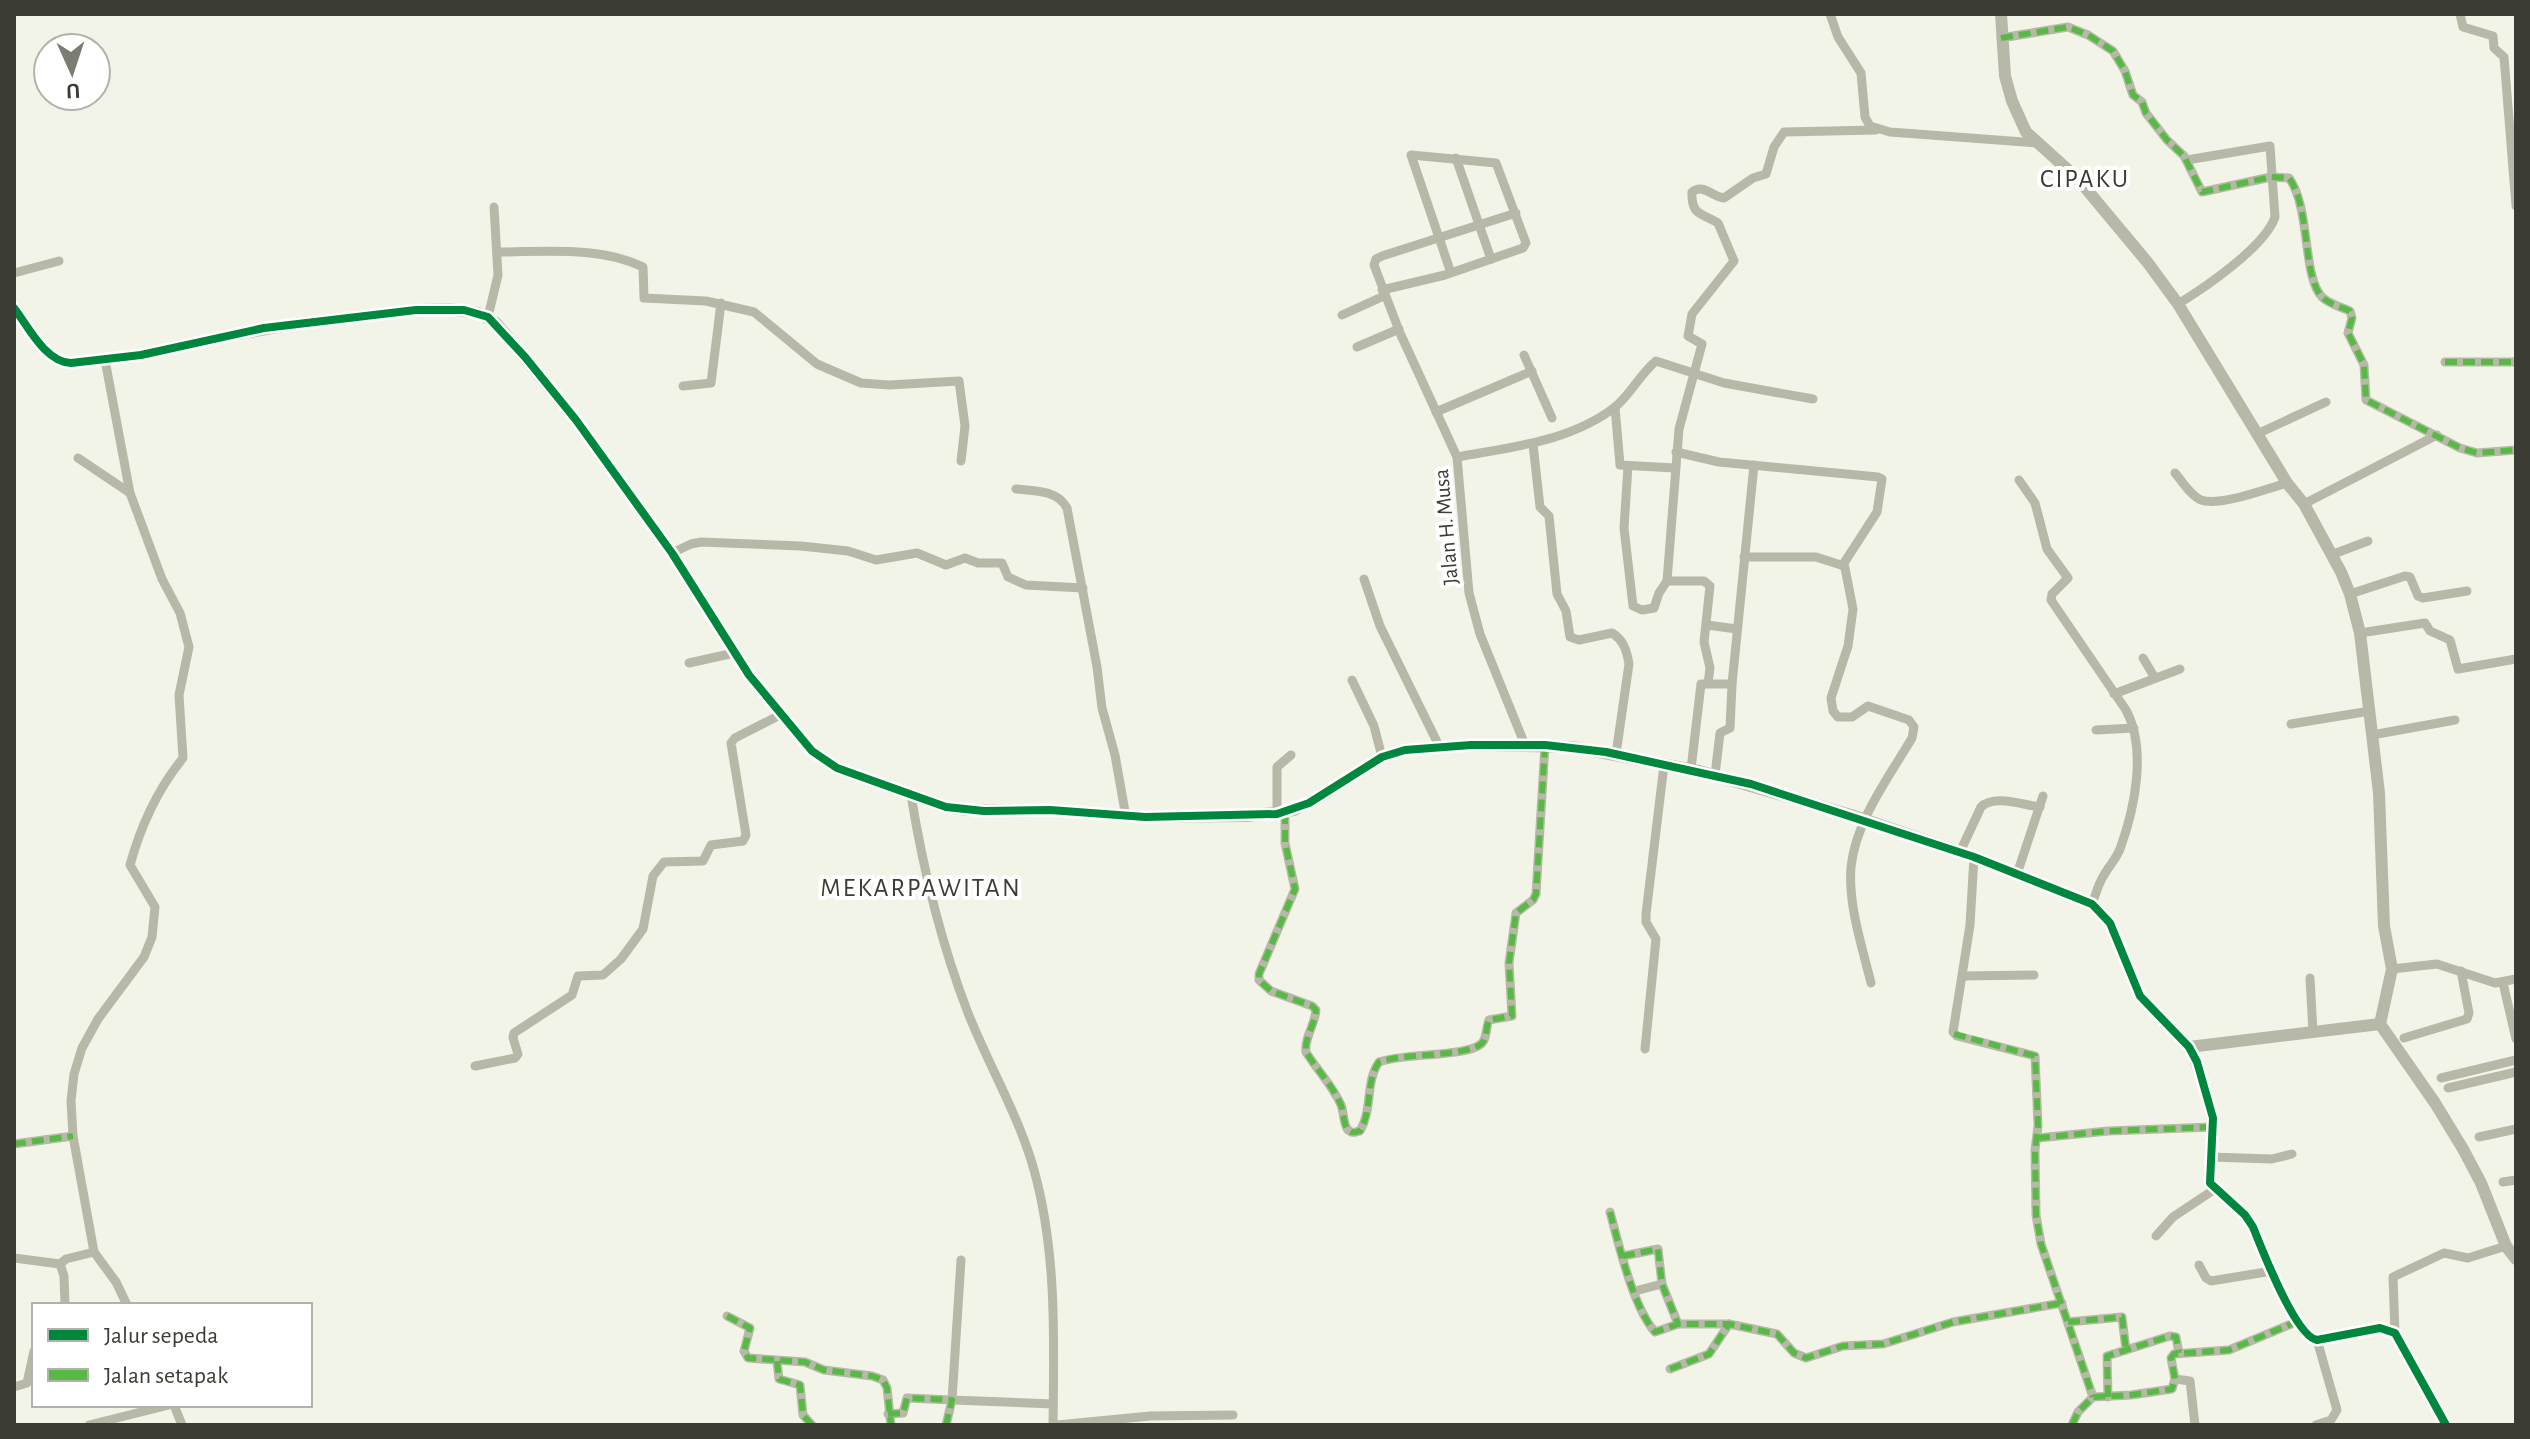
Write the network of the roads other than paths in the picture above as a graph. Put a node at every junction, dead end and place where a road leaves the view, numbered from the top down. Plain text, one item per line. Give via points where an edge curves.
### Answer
1 (1830, 14) edge
2 (2001, 14) edge
3 (2460, 14) edge
4 (2001, 38) junction
5 (1876, 130) junction
6 (2036, 143) junction
7 (1456, 158) junction
8 (2187, 160) junction
9 (2271, 177) junction
10 (2516, 206) edge
11 (494, 207) dead end
12 (1516, 213) junction
13 (1480, 226) junction
14 (1439, 237) junction
15 (498, 252) junction
16 (1491, 259) junction
17 (59, 261) dead end
18 (14, 273) edge
19 (1451, 273) junction
20 (1383, 293) junction
21 (721, 303) junction
22 (2178, 304) junction
23 (14, 308) edge
24 (1342, 315) dead end
25 (488, 317) junction
26 (19, 320) edge
27 (1399, 329) junction
28 (1357, 347) dead end
29 (1524, 355) dead end
30 (105, 360) junction
31 (2445, 362) dead end
32 (2516, 362) edge
33 (1532, 371) junction
34 (1695, 375) junction
35 (683, 386) dead end
36 (1813, 399) dead end
37 (2326, 402) dead end
38 (1615, 407) junction
39 (1436, 412) junction
40 (1552, 418) dead end
41 (2257, 434) junction
42 (2437, 435) junction
43 (1533, 444) junction
44 (2516, 450) edge
45 (1676, 452) junction
46 (1457, 457) junction
47 (78, 458) dead end
48 (961, 461) dead end
49 (1754, 465) junction
50 (1628, 466) junction
51 (1675, 468) junction
52 (2175, 473) dead end
53 (2019, 480) dead end
54 (2287, 483) junction
55 (1016, 489) dead end
56 (130, 493) junction
57 (2304, 504) junction
58 (2368, 541) dead end
59 (672, 553) junction
60 (2331, 555) junction
61 (1744, 557) junction
62 (1844, 566) junction
63 (1364, 579) dead end
64 (1667, 581) junction
65 (1083, 588) junction
66 (2467, 591) dead end
67 (2350, 594) junction
68 (1707, 625) junction
69 (1737, 629) junction
70 (2360, 633) junction
71 (734, 653) junction
72 (2143, 658) dead end
73 (2516, 659) edge
74 (689, 663) dead end
75 (2180, 669) dead end
76 (2155, 678) junction
77 (1352, 680) dead end
78 (1708, 683) junction
79 (1732, 684) junction
80 (2114, 694) junction
81 (2370, 711) junction
82 (780, 715) junction
83 (2455, 720) dead end
84 (2291, 724) dead end
85 (2134, 728) junction
86 (2096, 730) dead end
87 (2372, 735) junction
88 (1525, 745) junction
89 (1545, 745) junction
90 (1440, 748) junction
91 (1616, 754) junction
92 (1291, 755) dead end
93 (1382, 757) junction
94 (1664, 765) junction
95 (1691, 769) junction
96 (1715, 775) junction
97 (911, 795) junction
98 (2043, 796) dead end
99 (2040, 807) junction
100 (1281, 813) junction
101 (1126, 817) junction
102 (1865, 820) junction
103 (1960, 852) junction
104 (1974, 857) junction
105 (2017, 874) junction
106 (2092, 904) junction
107 (2392, 969) junction
108 (2461, 971) junction
109 (2034, 975) dead end
110 (1963, 976) junction
111 (2310, 978) dead end
112 (2516, 979) edge
113 (1871, 983) dead end
114 (2503, 983) junction
115 (2380, 1024) junction
116 (2313, 1032) junction
117 (2404, 1038) dead end
118 (2516, 1039) edge
119 (2189, 1047) junction
120 (1645, 1049) dead end
121 (2516, 1060) edge
122 (475, 1066) dead end
123 (2516, 1072) edge
124 (2441, 1078) dead end
125 (2448, 1088) dead end
126 (2213, 1127) junction
127 (2516, 1129) edge
128 (73, 1136) junction
129 (2479, 1137) dead end
130 (2038, 1138) junction
131 (14, 1144) edge
132 (2292, 1154) dead end
133 (2210, 1157) junction
134 (2516, 1180) edge
135 (2503, 1182) dead end
136 (2215, 1189) junction
137 (1610, 1212) dead end
138 (2156, 1236) dead end
139 (2506, 1246) junction
140 (94, 1252) junction
141 (1623, 1256) junction
142 (14, 1258) edge
143 (2516, 1259) edge
144 (961, 1260) dead end
145 (60, 1264) junction
146 (2199, 1265) dead end
147 (2272, 1271) junction
148 (1662, 1284) junction
149 (1635, 1291) junction
150 (65, 1303) edge
151 (126, 1303) edge
152 (2062, 1303) junction
153 (727, 1316) dead end
154 (2068, 1322) junction
155 (2296, 1322) junction
156 (1678, 1324) junction
157 (1729, 1324) junction
158 (2395, 1333) junction
159 (2317, 1340) junction
160 (2126, 1350) junction
161 (2179, 1353) junction
162 (32, 1360) edge
163 (777, 1361) junction
164 (1670, 1369) dead end
165 (2175, 1379) junction
166 (14, 1387) edge
167 (2093, 1397) junction
168 (2108, 1397) junction
169 (952, 1400) junction
170 (1053, 1404) junction
171 (164, 1407) edge
172 (173, 1407) edge
173 (888, 1414) junction
174 (1233, 1415) dead end
175 (89, 1425) edge
176 (182, 1425) edge
177 (812, 1425) edge
178 (891, 1425) edge
179 (946, 1425) edge
180 (1055, 1425) edge
181 (2072, 1425) edge
182 (2195, 1425) edge
183 (2316, 1425) edge
184 (2446, 1425) edge

1 - 5 street via 1861,73 1865,117
2 - 4 street
3 - 10 street via 2463,27 2493,36 2494,48 2504,57
4 - 6 street via 2012,101
4 - 8 street via 2064,27 2103,44 2118,55 2133,95
5 - 6 street
5 - 34 street via 1784,132 1766,174 1724,198 1697,189 1692,197 1700,215 1719,225 1734,261 1691,316 1688,336 1702,345
6 - 22 street via 2078,179
7 - 12 street via 1496,163
7 - 13 street
7 - 14 street via 1411,155
8 - 9 street via 2204,193
8 - 9 street via 2267,146
9 - 22 street via 2272,223 2223,273
9 - 42 street via 2289,178 2299,199 2318,291 2350,311 2348,333 2364,365 2366,400
11 - 15 street
12 - 13 street
12 - 16 street via 1526,246
13 - 14 street
13 - 16 street
14 - 19 street
14 - 20 street, Jalan H. Musa via 1376,259
15 - 21 street via 623,259 643,267 644,298
15 - 25 street
16 - 19 street
17 - 18 street
19 - 20 street
20 - 24 street
20 - 27 street, Jalan H. Musa
21 - 35 street via 711,383
21 - 48 street via 754,312 817,364 861,383 960,381 965,426
22 - 41 street
23 - 26 street
25 - 30 street via 464,310 416,310 264,328
25 - 59 street via 576,420
26 - 30 street via 60,362
27 - 28 street
27 - 39 street, Jalan H. Musa
29 - 33 street
30 - 56 street
31 - 32 street
33 - 39 street
33 - 40 street
34 - 36 street
34 - 38 street via 1656,361
34 - 45 street
37 - 41 street
38 - 43 street via 1576,429
38 - 50 street via 1619,463
39 - 46 street, Jalan H. Musa
41 - 54 street
42 - 44 street via 2477,453
42 - 57 street
43 - 46 street
43 - 91 street via 1540,507 1549,516 1557,594 1570,637 1612,633 1628,654
45 - 49 street
45 - 51 street
46 - 88 street, Jalan H. Musa via 1469,593
47 - 56 street
49 - 61 street
49 - 62 street via 1882,479 1877,512
50 - 51 street
50 - 64 street via 1624,528 1633,606 1654,608
51 - 64 street
52 - 54 street via 2198,498 2212,501
53 - 80 street via 2035,503 2047,549 2068,578 2051,600
54 - 57 street
55 - 65 street via 1053,494 1064,502
56 - 128 street via 189,647 179,695 183,758 167,777 138,835 130,865 155,907 152,937 82,1048 71,1101
57 - 60 street
58 - 60 street
59 - 65 street via 701,542 801,546 876,560 911,552 946,565 965,558 1002,563 1015,582
59 - 71 street
60 - 67 street
61 - 62 street via 1816,557
61 - 69 street
62 - 102 street via 1853,609 1848,646 1831,698 1833,711 1838,717 1852,717 1868,706 1909,720 1914,727
63 - 90 street via 1380,626
64 - 68 street via 1708,583
65 - 101 street
66 - 67 street via 2423,598 2405,576
67 - 70 street
68 - 69 street
68 - 78 street
69 - 79 street
70 - 73 street via 2425,623 2450,640 2458,669
70 - 81 street
71 - 74 street
71 - 82 street
72 - 76 street
75 - 76 street
76 - 80 street
77 - 93 street
78 - 79 street
78 - 95 street via 1700,687
79 - 96 street via 1730,728 1720,733
80 - 85 street
81 - 84 street
81 - 87 street
82 - 97 street via 827,763
82 - 122 street via 731,743 745,838 711,845 703,861 664,862 653,876 643,929 619,961 604,973 578,976 573,994 514,1033 515,1058
83 - 87 street
85 - 86 street
85 - 106 street via 2131,807 2119,850
87 - 107 street via 2383,915
88 - 89 street
88 - 90 street
89 - 91 street
89 - 100 street via 1536,894 1516,913 1509,959 1512,1016 1489,1020 1480,1045 1379,1062 1372,1074 1367,1116 1354,1133 1306,1052 1316,1010 1271,991 1259,980 1295,889
90 - 93 street
91 - 94 street
92 - 100 street via 1277,767
93 - 100 street via 1309,803
94 - 95 street
94 - 120 street via 1646,914 1656,939
95 - 96 street
96 - 102 street
97 - 101 street via 967,810
97 - 170 street via 951,968 1034,1170 1054,1317
98 - 99 street
99 - 103 street via 1986,802
99 - 105 street
100 - 101 street
102 - 103 street
102 - 113 street via 1851,874
103 - 104 street
104 - 105 street
104 - 110 street
105 - 106 street
106 - 119 street via 2110,923 2140,996
107 - 108 street via 2437,964
107 - 115 street
108 - 114 street
108 - 117 street via 2467,1019
109 - 110 street
110 - 130 street via 1954,1034 2035,1056
111 - 116 street
112 - 114 street
114 - 118 street
115 - 116 street
115 - 139 street via 2468,1157
116 - 119 street
119 - 126 street via 2205,1086
121 - 124 street
123 - 125 street
126 - 130 street
126 - 133 street
127 - 129 street
128 - 131 street
128 - 140 street
130 - 152 street via 2036,1215
132 - 133 street via 2272,1159
133 - 136 street via 2210,1183
134 - 135 street
136 - 138 street via 2173,1217
136 - 147 street via 2245,1215
137 - 141 street
139 - 143 street
139 - 158 street via 2474,1257 2439,1254 2392,1278
140 - 145 street
140 - 151 street
141 - 148 street via 1657,1248
141 - 149 street
142 - 145 street
144 - 169 street
145 - 150 street
146 - 147 street via 2211,1281
147 - 155 street
148 - 149 street
148 - 156 street
149 - 156 street via 1652,1330
152 - 154 street
152 - 157 street via 1953,1322 1897,1340 1843,1346 1806,1358 1777,1334
153 - 163 street via 750,1328 745,1356
154 - 160 street via 2122,1317
154 - 167 street
155 - 159 street via 2309,1339
155 - 161 street via 2229,1350
156 - 157 street
157 - 164 street via 1709,1354
158 - 159 street via 2380,1328
158 - 184 street
159 - 183 street via 2337,1410 2331,1420
160 - 161 street via 2170,1336 2176,1337
160 - 168 street via 2107,1356
161 - 165 street via 2171,1358
162 - 166 street via 27,1383
163 - 173 street via 880,1378 887,1388
163 - 177 street via 779,1378 800,1385 803,1415
165 - 168 street via 2168,1390
165 - 182 street via 2190,1381
167 - 168 street
167 - 181 street
169 - 170 street
169 - 173 street via 907,1398 902,1414
169 - 179 street
170 - 180 street
171 - 175 street
172 - 176 street
173 - 178 street
174 - 180 street

